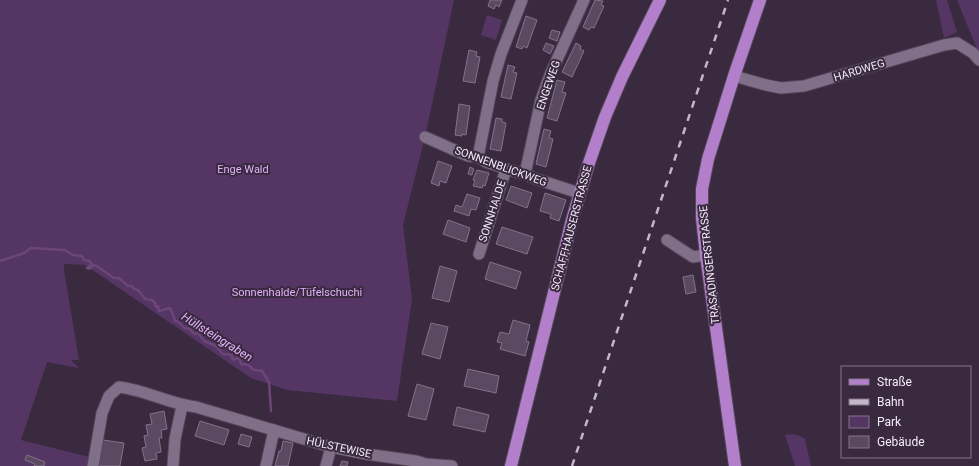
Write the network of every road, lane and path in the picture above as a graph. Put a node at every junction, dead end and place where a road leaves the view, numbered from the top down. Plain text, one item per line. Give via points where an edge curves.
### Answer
1 (522, 0) edge
2 (584, 0) edge
3 (660, 0) edge
4 (760, 0) edge
5 (979, 60) edge
6 (734, 76) junction
7 (425, 137) dead end
8 (478, 157) junction
9 (506, 169) junction
10 (525, 174) junction
11 (579, 193) junction
12 (667, 240) dead end
13 (479, 254) dead end
14 (706, 255) junction
15 (182, 406) junction
16 (274, 430) junction
17 (331, 447) junction
18 (426, 465) edge
19 (93, 466) edge
20 (173, 466) edge
21 (266, 466) edge
22 (326, 466) edge
23 (452, 466) edge
24 (511, 466) edge
25 (735, 466) edge

1 - 8 street via 493,81
2 - 10 street, ENGEWEG via 550,74 541,100
3 - 11 main road, SCHAFFHAUSERSTRASSE via 605,117
4 - 6 main road, TRASADINGERSTRASSE
5 - 6 street, HARDWEG via 957,43 804,86 781,88
6 - 14 main road, TRASADINGERSTRASSE via 708,159 702,189
7 - 8 street, SONNENBLICKWEG via 468,156
8 - 9 street, SONNENBLICKWEG
9 - 10 street, SONNENBLICKWEG
9 - 13 street, SONNHALDE
10 - 11 street, SONNENBLICKWEG
11 - 24 main road, SCHAFFHAUSERSTRASSE
12 - 14 street via 693,257
14 - 25 main road, TRASADINGERSTRASSE
15 - 16 street, HÜLSTEWISE via 196,407
15 - 19 street, HÜLSTEWISE via 133,388 119,387 109,396 102,413
15 - 20 street via 175,439
16 - 17 street, HÜLSTEWISE
16 - 21 street
17 - 18 street, HÜLSTEWISE via 416,460
17 - 22 street
18 - 23 street, HÜLSTEWISE

